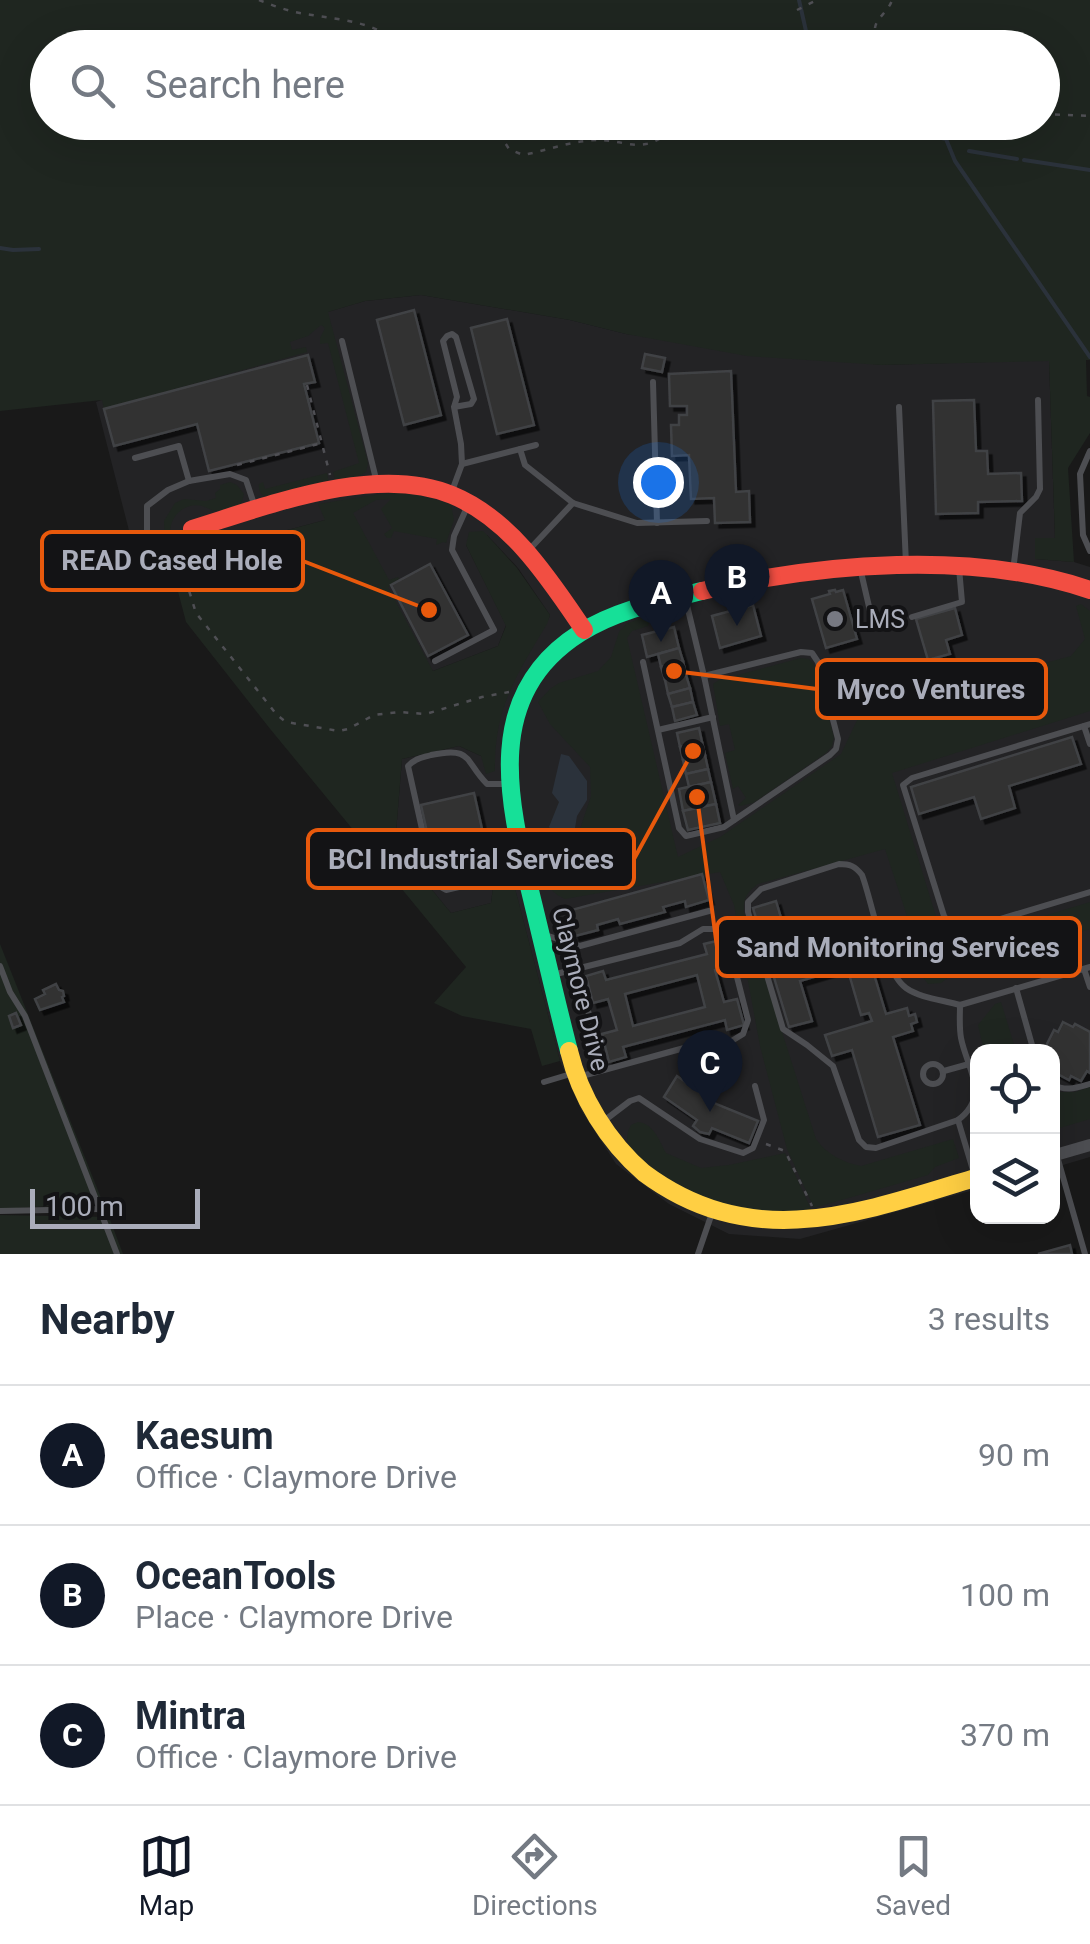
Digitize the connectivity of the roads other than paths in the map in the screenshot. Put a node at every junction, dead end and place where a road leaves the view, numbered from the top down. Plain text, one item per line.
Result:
1 (342, 342) dead end
2 (653, 382) dead end
3 (1038, 400) dead end
4 (899, 406) dead end
5 (454, 407) junction
6 (536, 444) dead end
7 (520, 448) junction
8 (1090, 450) edge
9 (135, 458) dead end
10 (462, 464) junction
11 (188, 481) junction
12 (378, 484) junction
13 (451, 494) junction
14 (573, 503) junction
15 (468, 504) junction
16 (256, 510) junction
17 (707, 521) dead end
18 (658, 523) junction
19 (192, 529) road end
20 (147, 532) dead end
21 (1090, 551) edge
22 (526, 552) junction
23 (860, 566) junction
24 (906, 566) junction
25 (959, 567) junction
26 (1012, 572) junction
27 (1089, 588) edge
28 (684, 595) junction
29 (912, 617) dead end
30 (872, 624) dead end
31 (584, 630) junction
32 (435, 661) dead end
33 (643, 662) dead end
34 (704, 676) junction
35 (713, 717) junction
36 (1087, 725) edge
37 (658, 730) junction
38 (1090, 744) edge
39 (510, 784) junction
40 (734, 820) junction
41 (521, 849) junction
42 (1090, 892) edge
43 (709, 911) dead end
44 (541, 933) junction
45 (0, 966) edge
46 (1087, 968) edge
47 (577, 970) junction
48 (550, 975) junction
49 (1090, 987) edge
50 (1016, 988) junction
51 (960, 1004) junction
52 (1032, 1044) edge
53 (969, 1064) junction
54 (604, 1070) junction
55 (944, 1071) dead end
56 (576, 1075) junction
57 (544, 1082) dead end
58 (1090, 1084) edge
59 (755, 1086) dead end
60 (1060, 1088) edge
61 (958, 1120) junction
62 (600, 1124) junction
63 (1090, 1145) edge
64 (1060, 1153) edge
65 (970, 1159) edge
66 (1060, 1174) edge
67 (970, 1180) edge
68 (100, 1210) junction
69 (0, 1211) edge
70 (712, 1213) junction
71 (117, 1254) edge
72 (698, 1254) edge
73 (1085, 1254) edge

1 - 12 lane
2 - 18 lane
3 - 26 lane
4 - 24 lane
5 - 5 lane
5 - 10 lane
6 - 7 lane
7 - 10 lane
7 - 14 lane
8 - 21 lane
9 - 11 lane
10 - 13 lane
11 - 16 lane
11 - 20 lane
12 - 13 street
12 - 16 street
13 - 15 street
14 - 18 lane
14 - 22 lane
15 - 22 street
15 - 32 lane
16 - 19 street
17 - 18 lane
22 - 31 street
23 - 24 street, Claymore Drive
23 - 28 street, Claymore Drive
23 - 30 lane
24 - 25 street, Claymore Drive
25 - 26 street, Claymore Drive
25 - 29 lane
26 - 27 street, Claymore Drive
28 - 31 street, Claymore Drive
28 - 34 lane
31 - 39 street, Claymore Drive
33 - 37 lane
34 - 35 lane
34 - 40 lane
35 - 37 lane
35 - 40 lane
36 - 38 lane
36 - 42 lane
37 - 40 lane
39 - 41 street, Claymore Drive
39 - 41 lane
41 - 44 street, Claymore Drive
43 - 44 lane
44 - 48 street, Claymore Drive
45 - 68 lane
46 - 49 lane
46 - 50 lane
47 - 48 lane
47 - 54 lane
47 - 54 lane
48 - 56 street, Claymore Drive
50 - 51 lane
50 - 52 lane
51 - 53 lane
51 - 61 lane
53 - 55 lane
53 - 61 lane
54 - 56 lane
56 - 57 lane
56 - 62 street, Claymore Drive
58 - 60 lane
59 - 62 lane
61 - 65 lane
62 - 70 street, Claymore Drive
63 - 64 street
66 - 73 lane
67 - 70 street, Claymore Drive
68 - 69 lane
68 - 71 lane
70 - 72 lane

